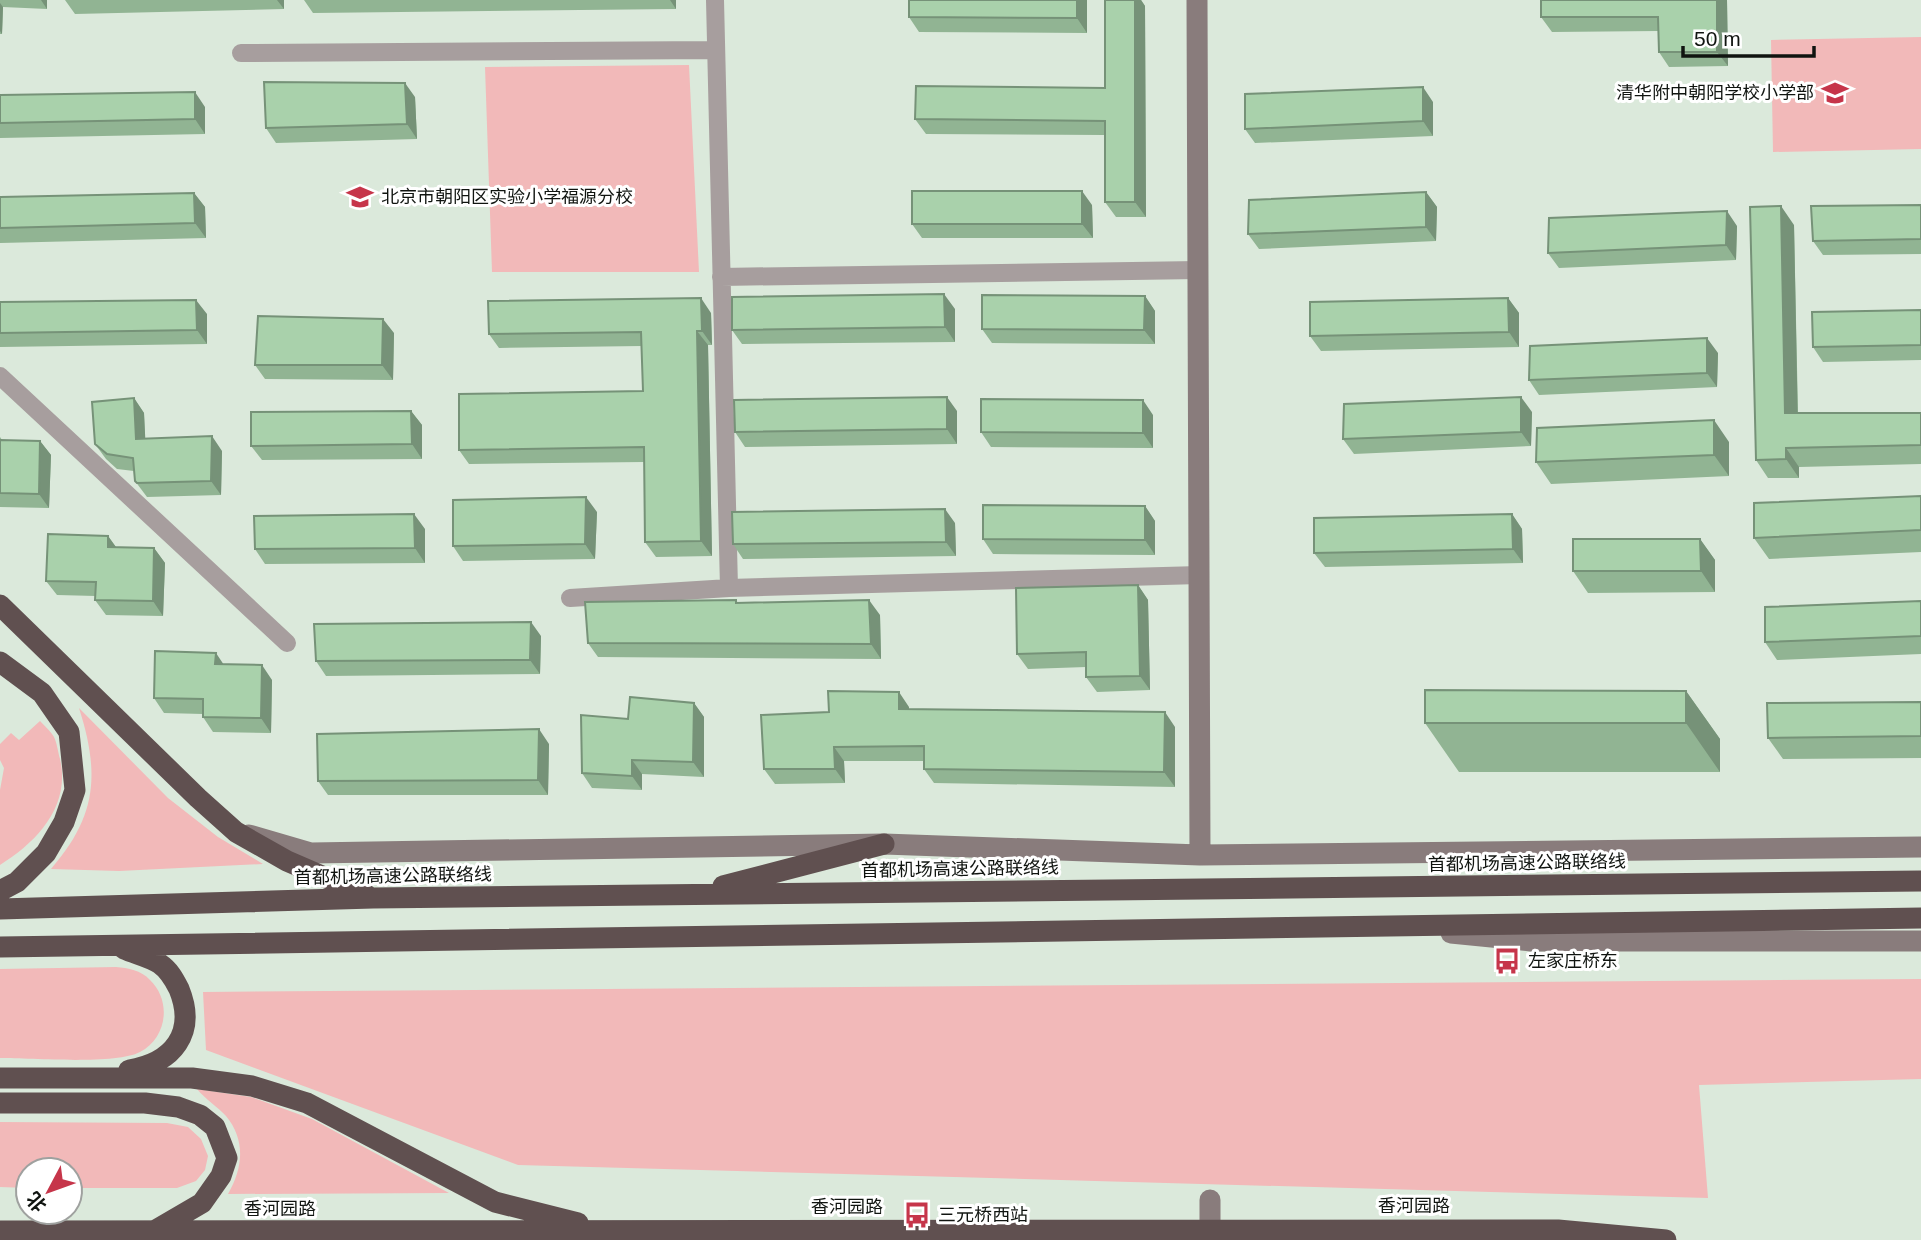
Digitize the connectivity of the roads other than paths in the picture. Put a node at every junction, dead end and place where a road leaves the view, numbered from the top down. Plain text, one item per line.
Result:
1 (715, 0) edge
2 (1197, 0) edge
3 (716, 50) junction
4 (241, 53) dead end
5 (1199, 270) junction
6 (722, 277) junction
7 (0, 376) edge
8 (1200, 575) junction
9 (729, 588) junction
10 (570, 598) dead end
11 (0, 606) edge
12 (286, 643) dead end
13 (1, 663) edge
14 (236, 832) junction
15 (884, 845) junction
16 (1921, 847) edge
17 (1200, 855) junction
18 (1921, 881) edge
19 (0, 891) edge
20 (688, 894) junction
21 (373, 898) junction
22 (0, 909) edge
23 (1921, 918) edge
24 (1369, 925) junction
25 (1921, 941) edge
26 (116, 946) junction
27 (0, 947) edge
28 (168, 1054) junction
29 (79, 1077) junction
30 (165, 1077) junction
31 (0, 1078) edge
32 (0, 1103) edge
33 (162, 1105) junction
34 (1210, 1200) dead end
35 (611, 1230) junction
36 (0, 1231) edge
37 (153, 1232) junction
38 (1210, 1234) edge
39 (1667, 1240) edge

1 - 3 street
2 - 5 main road
3 - 4 street
3 - 6 street
5 - 6 street
5 - 8 main road
6 - 9 street
7 - 12 street
8 - 9 street
8 - 17 main road
9 - 10 street
11 - 14 highway
13 - 19 highway
14 - 15 main road
14 - 21 highway
15 - 17 main road
15 - 20 highway
16 - 17 main road
18 - 20 highway, 首都机场高速公路联络线
20 - 21 highway, 首都机场高速公路联络线
21 - 22 highway, 首都机场高速公路联络线
23 - 24 highway
24 - 25 main road
24 - 26 highway
26 - 27 highway
26 - 28 highway
28 - 29 highway
28 - 30 highway
29 - 30 highway
29 - 31 highway
30 - 33 highway
30 - 35 highway
32 - 33 highway
33 - 37 highway
34 - 38 main road
35 - 37 highway, 香河园路
35 - 38 highway, 香河园路
36 - 37 highway, 香河园路
38 - 39 highway, 香河园路

